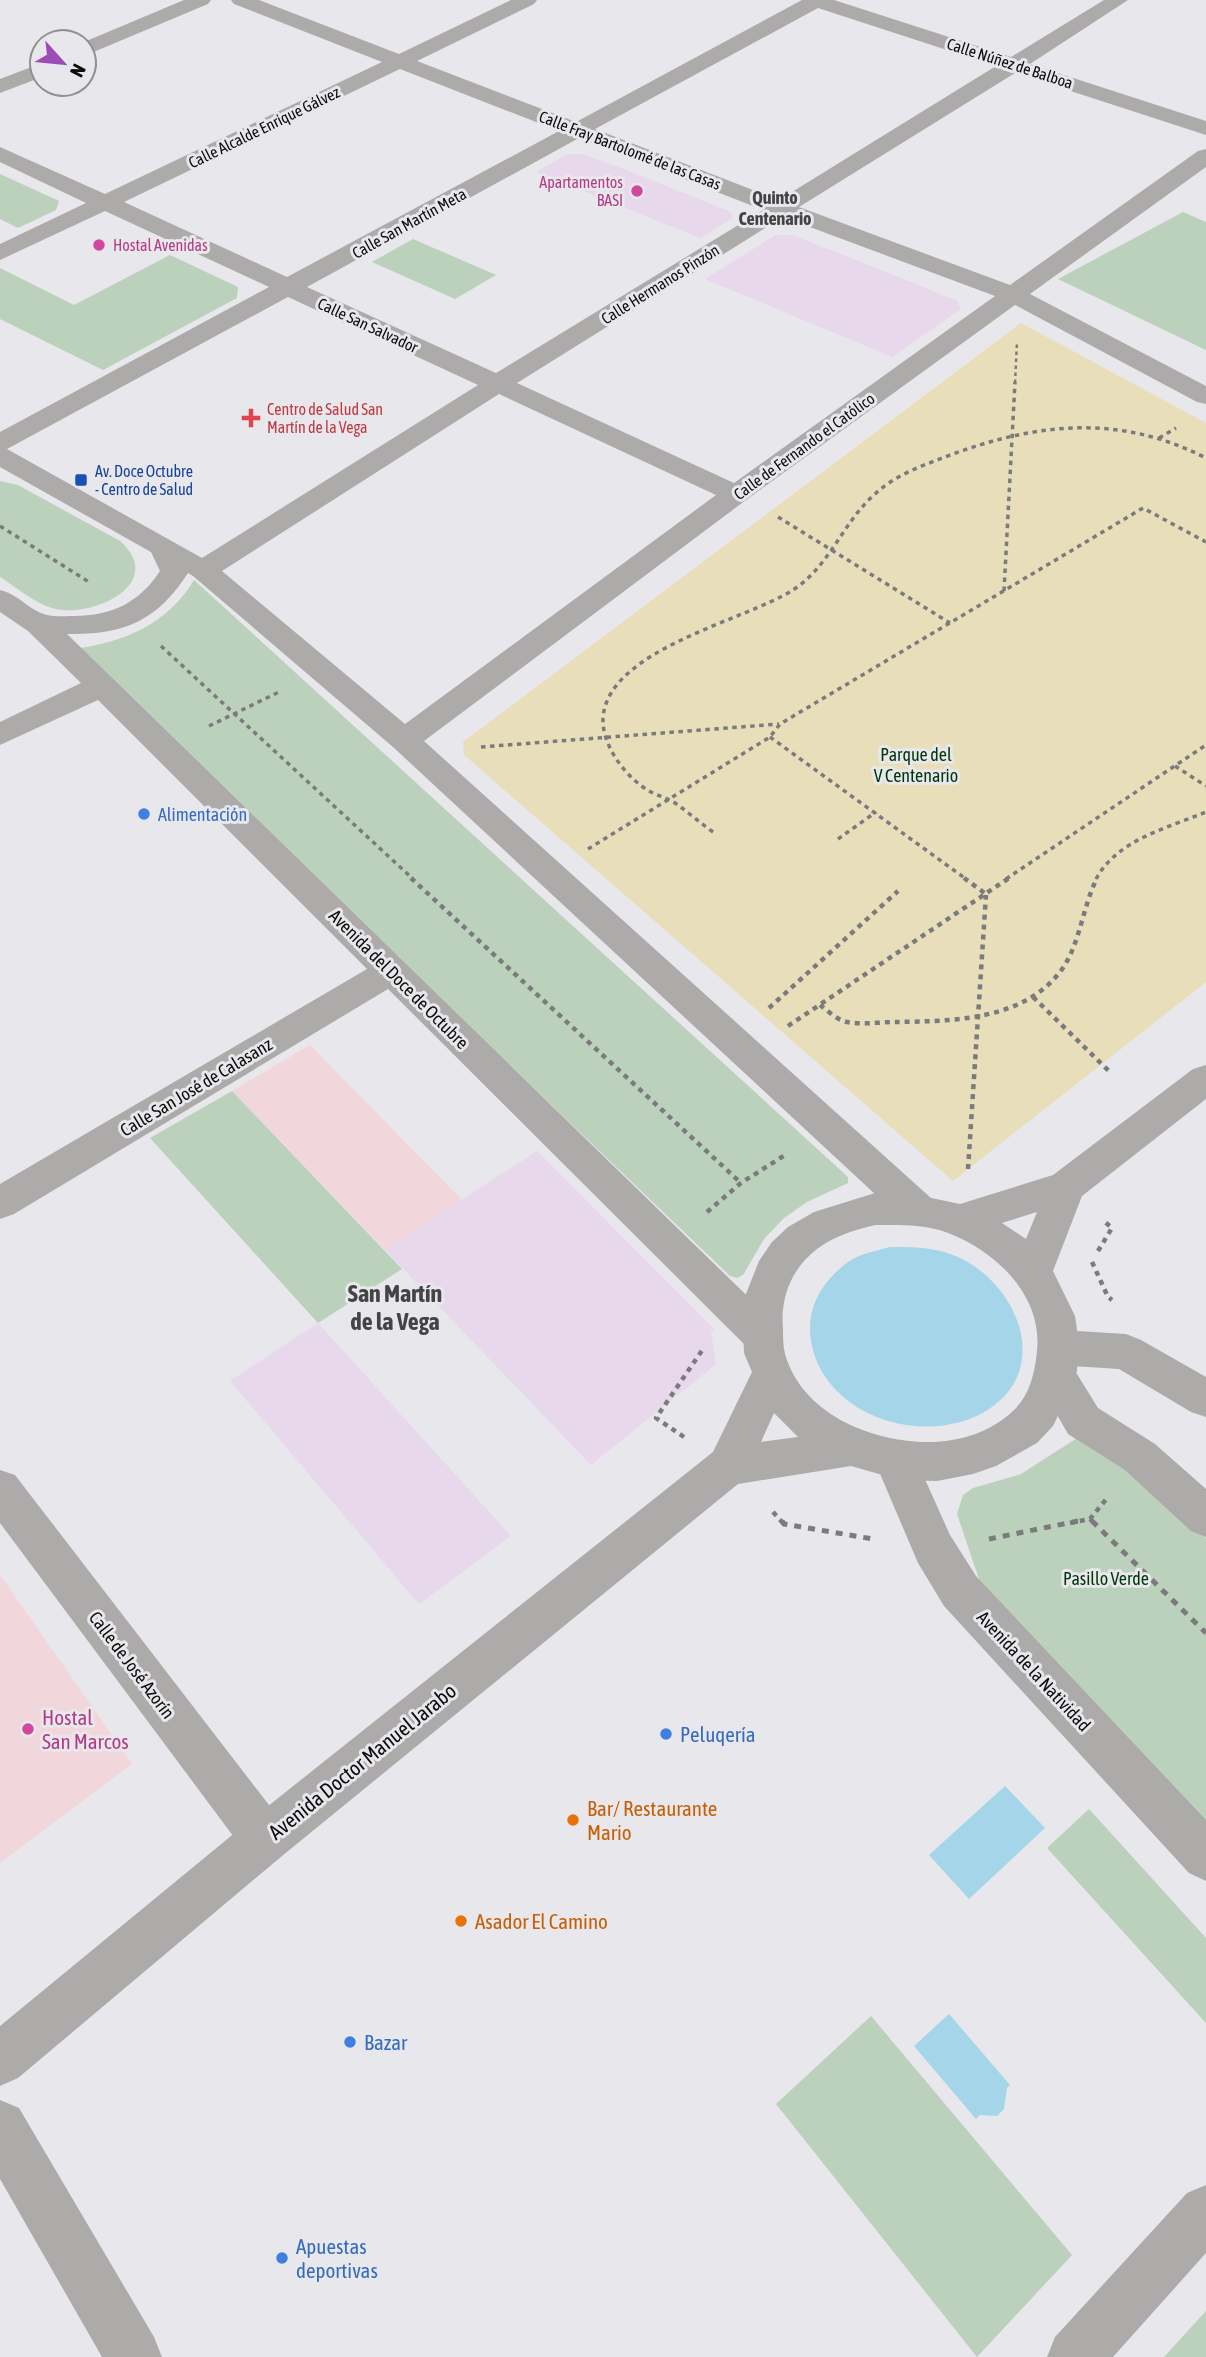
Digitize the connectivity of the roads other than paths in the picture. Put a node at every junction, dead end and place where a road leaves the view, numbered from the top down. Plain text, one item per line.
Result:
1 (155, 0) edge
2 (201, 0) edge
3 (241, 0) edge
4 (527, 0) edge
5 (815, 0) edge
6 (1118, 0) edge
7 (98, 32) edge
8 (98, 36) edge
9 (28, 54) edge
10 (402, 61) junction
11 (1014, 64) junction
12 (0, 66) edge
13 (28, 75) edge
14 (0, 87) edge
15 (1206, 128) edge
16 (580, 129) junction
17 (0, 154) edge
18 (1206, 156) edge
19 (106, 202) junction
20 (782, 209) junction
21 (0, 253) edge
22 (289, 288) junction
23 (1014, 295) junction
24 (497, 384) junction
25 (1206, 396) edge
26 (0, 443) edge
27 (8, 465) edge
28 (736, 494) junction
29 (162, 547) junction
30 (204, 570) junction
31 (0, 599) edge
32 (39, 624) junction
33 (102, 685) junction
34 (0, 735) edge
35 (404, 740) junction
36 (391, 971) junction
37 (1206, 1079) edge
38 (1066, 1187) junction
39 (0, 1203) edge
40 (917, 1209) junction
41 (960, 1220) junction
42 (1032, 1271) junction
43 (760, 1334) junction
44 (1059, 1363) junction
45 (771, 1375) junction
46 (1206, 1399) edge
47 (850, 1448) junction
48 (896, 1462) junction
49 (728, 1466) junction
50 (0, 1489) edge
51 (1206, 1517) edge
52 (265, 1839) junction
53 (1206, 1856) edge
54 (0, 2060) edge
55 (0, 2127) edge
56 (1206, 2212) edge
57 (134, 2357) edge
58 (1075, 2357) edge

1 - 7 street
2 - 8 street
3 - 10 street, Calle Fray Bartolomé de las Casas
4 - 10 street, Calle Alcalde Enrique Gálvez
5 - 11 street, Calle Núñez de Balboa
5 - 16 street, Calle San Martín Meta
6 - 11 street, Calle Hermanos Pinzón
9 - 12 street
10 - 16 street, Calle Fray Bartolomé de las Casas
10 - 19 street, Calle Alcalde Enrique Gálvez
11 - 15 street, Calle Núñez de Balboa
11 - 20 street, Calle Hermanos Pinzón
13 - 14 street
16 - 20 street, Calle Fray Bartolomé de las Casas
16 - 22 street, Calle San Martín Meta
17 - 19 street, Calle San Salvador
18 - 23 street, Calle de Fernando el Católico
19 - 21 street, Calle Alcalde Enrique Gálvez
19 - 22 street, Calle San Salvador
20 - 23 street, Calle Fray Bartolomé de las Casas
20 - 24 street, Calle Hermanos Pinzón
22 - 24 street, Calle San Salvador
22 - 26 street, Calle San Martín Meta
23 - 25 street, Calle Fray Bartolomé de las Casas
23 - 28 street, Calle de Fernando el Católico
24 - 28 street, Calle San Salvador
24 - 30 street, Calle Hermanos Pinzón
27 - 29 street
28 - 35 street, Calle de Fernando el Católico
29 - 30 street
29 - 32 street, Avenida del Doce de Octubre
30 - 35 street
31 - 32 street, Avenida del Doce de Octubre
32 - 33 street, Avenida del Doce de Octubre
33 - 34 street
33 - 36 street, Avenida del Doce de Octubre
35 - 40 street
36 - 39 street, Calle San José de Calasanz
36 - 43 street, Avenida del Doce de Octubre
37 - 38 street
38 - 41 street
38 - 42 street
40 - 41 street
40 - 43 street
41 - 42 street
42 - 44 street
43 - 45 street
44 - 46 street
44 - 48 street
44 - 51 street
45 - 47 street
45 - 49 street, Avenida Doctor Manuel Jarabo
47 - 48 street
47 - 49 street
48 - 53 street, Avenida de la Natividad
49 - 52 street, Avenida Doctor Manuel Jarabo
50 - 52 street, Calle de José Azorín
52 - 54 street, Avenida Doctor Manuel Jarabo
55 - 57 street
56 - 58 street

